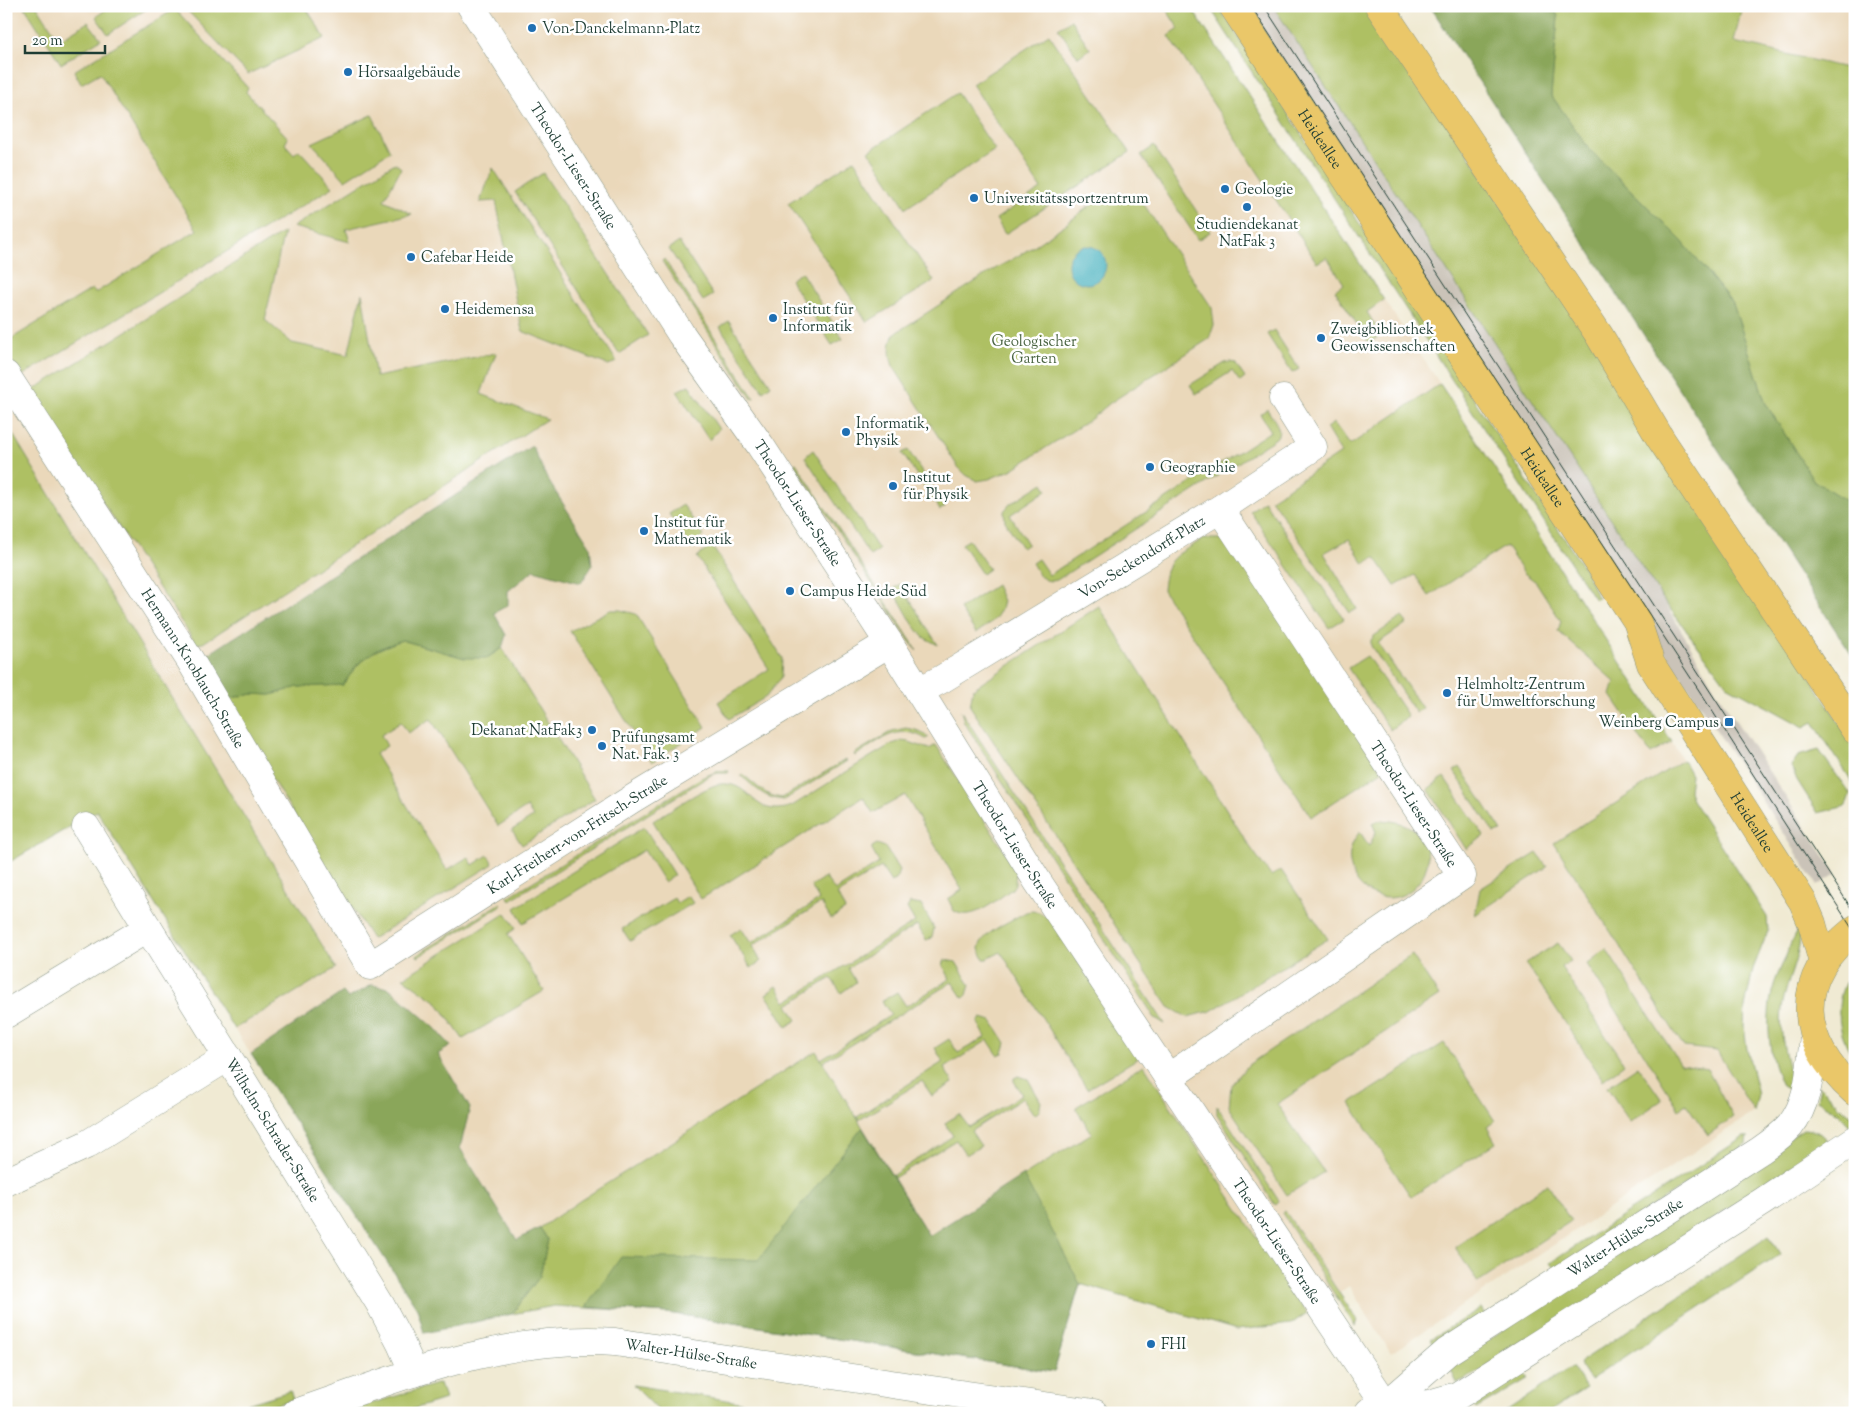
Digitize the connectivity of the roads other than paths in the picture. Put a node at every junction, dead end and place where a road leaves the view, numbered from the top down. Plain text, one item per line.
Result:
1 (471, 6) edge
2 (1233, 6) edge
3 (1379, 6) edge
4 (6, 375) edge
5 (1283, 399) dead end
6 (1220, 509) junction
7 (889, 643) junction
8 (919, 691) junction
9 (1855, 730) edge
10 (86, 827) dead end
11 (148, 928) junction
12 (1855, 929) edge
13 (1823, 963) junction
14 (370, 966) joint
15 (6, 1014) edge
16 (1814, 1037) junction
17 (228, 1057) junction
18 (1168, 1078) junction
19 (1855, 1092) edge
20 (1855, 1140) edge
21 (6, 1182) edge
22 (414, 1373) junction
23 (1381, 1410) edge
24 (296, 1413) edge
25 (1094, 1413) edge

1 - 7 street, Theodor-Lieser-Straße
2 - 13 main road, Heideallee
3 - 9 main road
4 - 14 street, Hermann-Knoblauch-Straße
5 - 6 street, Von-Seckendorff-Platz
6 - 8 street, Von-Seckendorff-Platz
6 - 18 street, Theodor-Lieser-Straße
7 - 8 street, Theodor-Lieser-Straße
7 - 14 street, Karl-Freiherr-von-Fritsch-Straße
8 - 18 street, Theodor-Lieser-Straße
10 - 11 street
11 - 15 street
11 - 17 street
12 - 13 main road
13 - 16 main road
16 - 19 main road
16 - 23 street, Walter-Hülse-Straße
17 - 21 street, Wilhelm-Schrader-Straße
17 - 22 street, Wilhelm-Schrader-Straße
18 - 23 street, Theodor-Lieser-Straße
20 - 23 street
22 - 24 street, Walter-Hülse-Straße
22 - 25 street, Walter-Hülse-Straße

